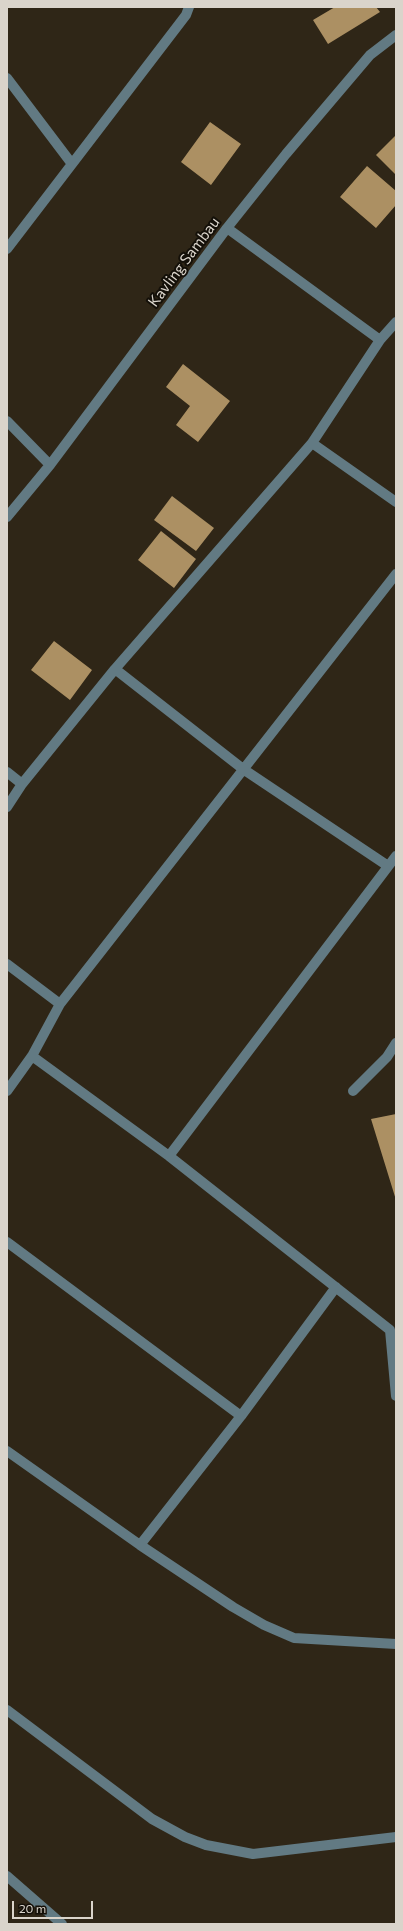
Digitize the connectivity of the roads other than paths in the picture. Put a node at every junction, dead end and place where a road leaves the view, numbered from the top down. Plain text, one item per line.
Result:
1 (189, 7) edge
2 (396, 35) edge
3 (7, 78) edge
4 (72, 164) junction
5 (228, 228) junction
6 (7, 248) edge
7 (396, 322) edge
8 (380, 340) junction
9 (7, 421) edge
10 (312, 443) junction
11 (50, 465) junction
12 (396, 502) edge
13 (7, 517) edge
14 (396, 574) edge
15 (115, 669) junction
16 (243, 769) junction
17 (7, 772) edge
18 (22, 784) junction
19 (7, 807) edge
20 (396, 856) edge
21 (388, 866) junction
22 (7, 964) edge
23 (60, 1004) junction
24 (396, 1043) edge
25 (32, 1056) junction
26 (7, 1091) edge
27 (353, 1091) dead end
28 (168, 1156) junction
29 (7, 1242) edge
30 (336, 1288) junction
31 (393, 1330) edge
32 (396, 1396) edge
33 (241, 1416) junction
34 (7, 1451) edge
35 (140, 1545) junction
36 (396, 1644) edge
37 (7, 1710) edge
38 (396, 1837) edge
39 (7, 1876) edge
40 (62, 1924) edge

1 - 4 street
2 - 5 street, Kavling Sambau
3 - 4 street
4 - 6 street
5 - 8 street
5 - 11 street, Kavling Sambau
7 - 8 street
8 - 10 street
9 - 11 street
10 - 12 street
10 - 15 street
11 - 13 street, Kavling Sambau
14 - 16 street
15 - 16 street
15 - 18 street
16 - 21 street
16 - 23 street
17 - 18 street
18 - 19 street
20 - 21 street
21 - 28 street
22 - 23 street
23 - 25 street
24 - 27 street
25 - 26 street
25 - 28 street
28 - 30 street
29 - 33 street
30 - 31 street
30 - 33 street
31 - 32 street
33 - 35 street
34 - 35 street
35 - 36 street
37 - 38 street
39 - 40 street

